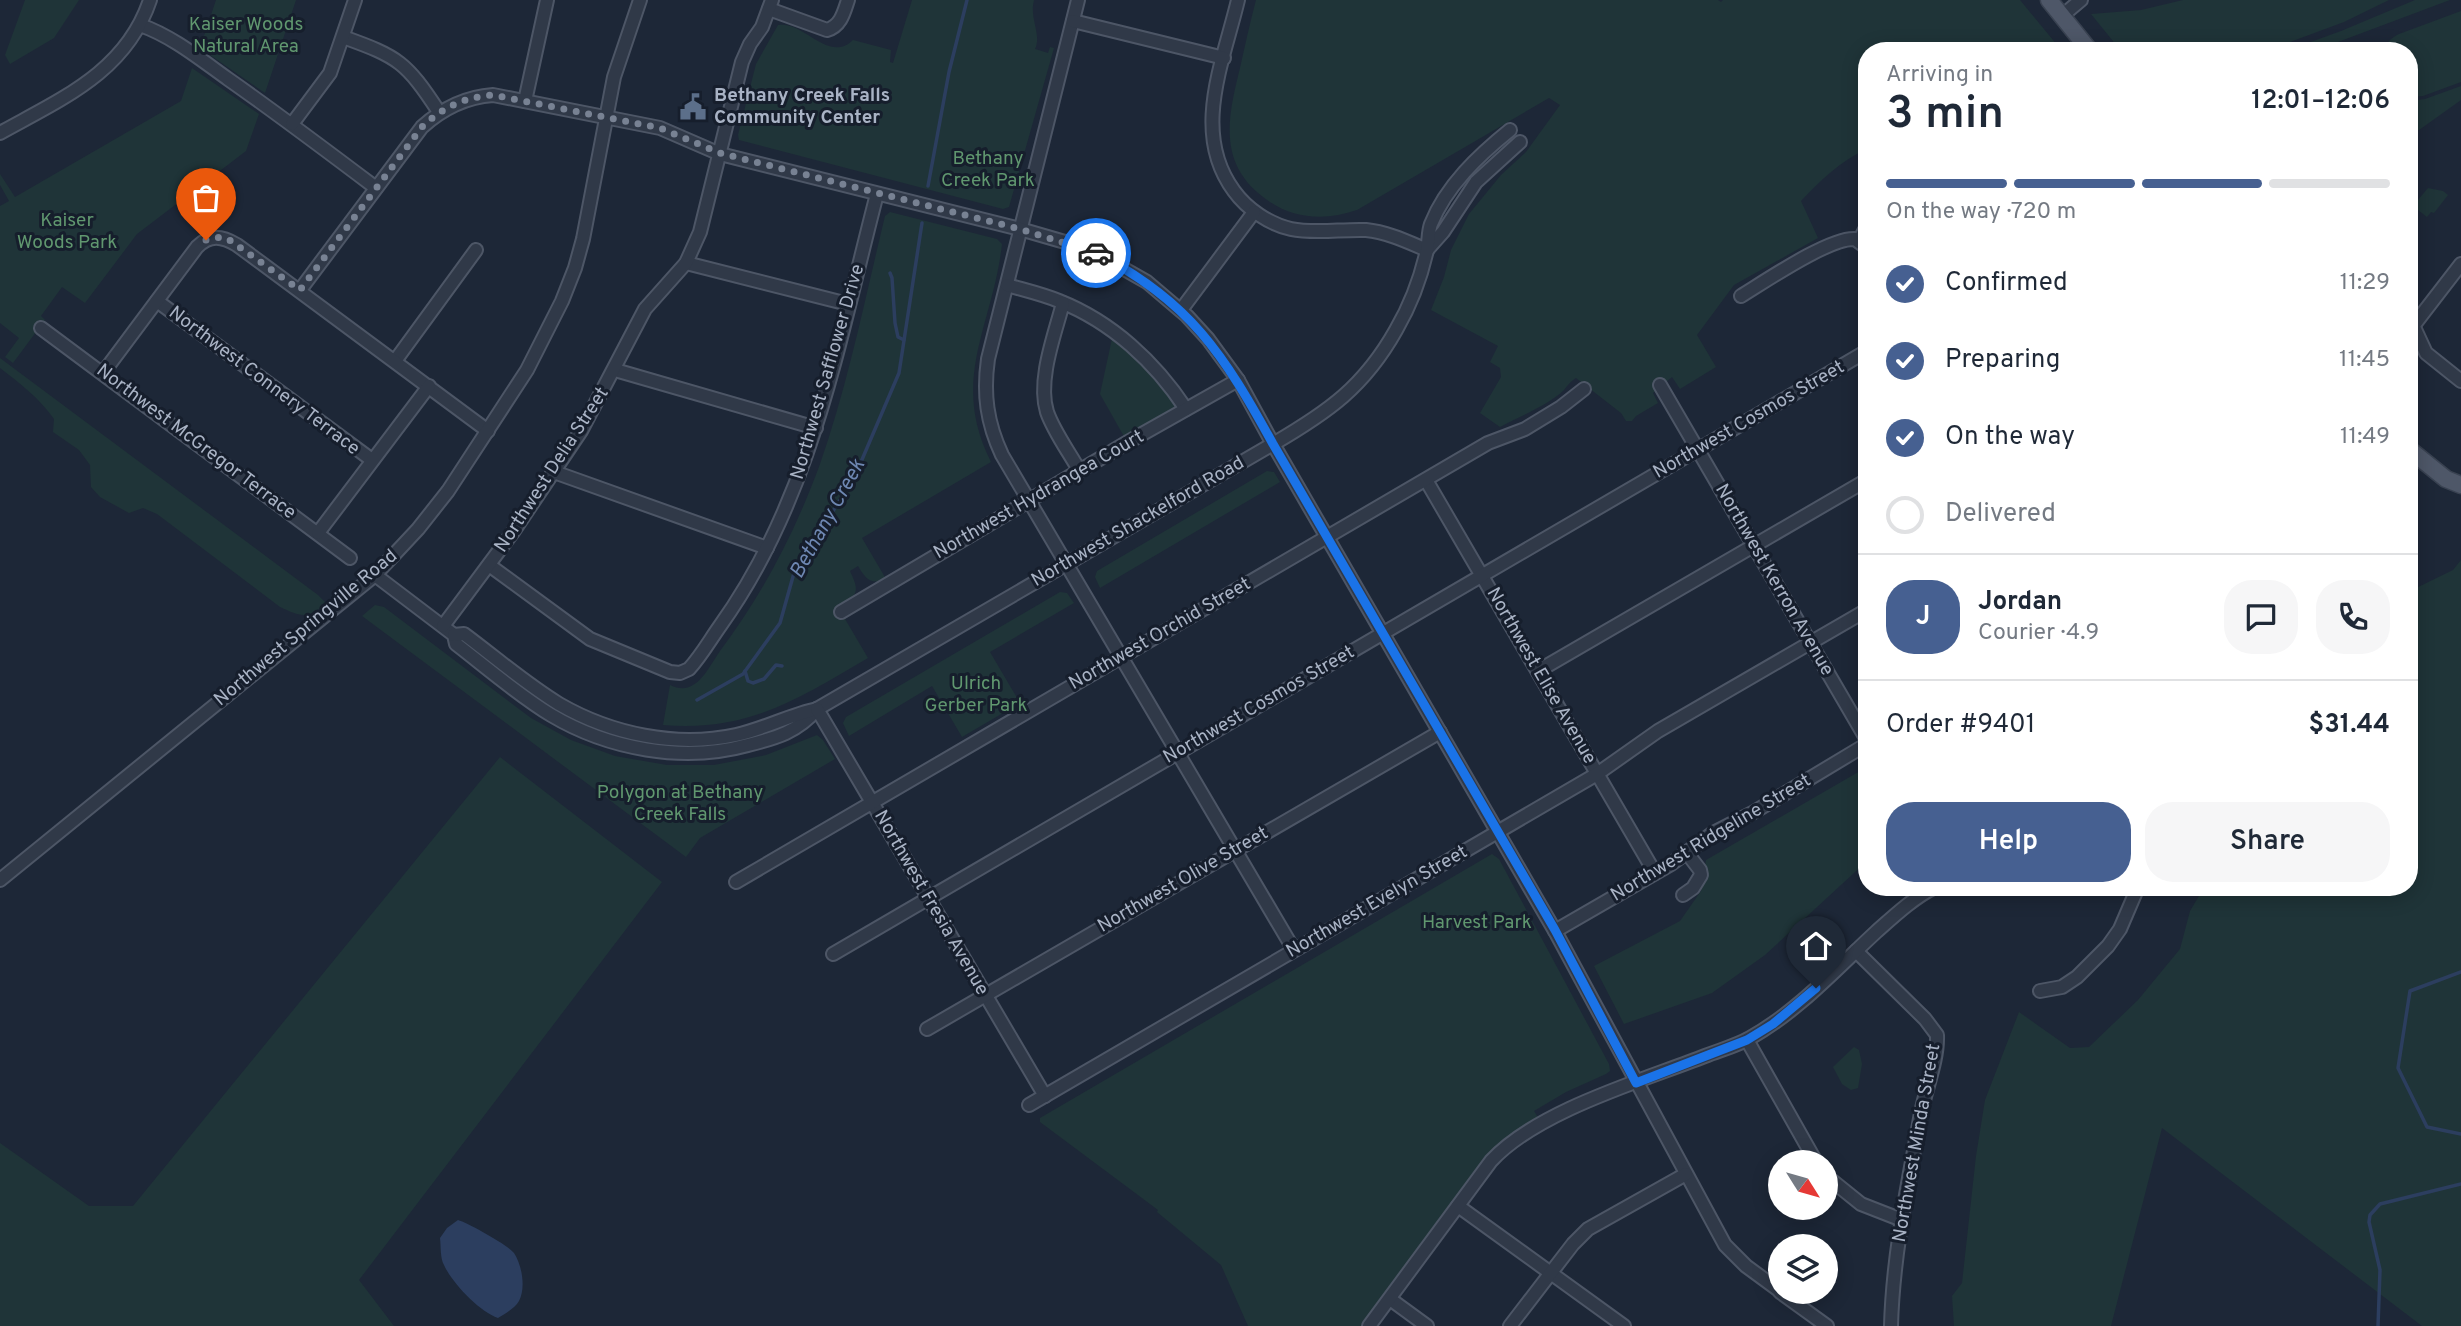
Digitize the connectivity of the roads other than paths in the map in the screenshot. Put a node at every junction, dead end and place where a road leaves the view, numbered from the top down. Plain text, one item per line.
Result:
1 (150, 0) edge
2 (355, 0) edge
3 (547, 0) edge
4 (640, 0) edge
5 (848, 0) edge
6 (1078, 0) edge
7 (1238, 0) edge
8 (2049, 0) edge
9 (2081, 0) edge
10 (771, 4) edge
11 (2062, 16) junction
12 (1073, 21) junction
13 (140, 25) junction
14 (343, 37) junction
15 (2083, 42) edge
16 (1224, 58) junction
17 (525, 101) junction
18 (439, 112) junction
19 (606, 118) junction
20 (292, 124) junction
21 (1510, 130) dead end
22 (0, 133) edge
23 (1520, 142) dead end
24 (720, 153) junction
25 (376, 188) junction
26 (877, 194) junction
27 (1254, 212) junction
28 (1020, 229) junction
29 (1858, 242) edge
30 (475, 250) dead end
31 (1427, 250) junction
32 (686, 263) junction
33 (2461, 264) edge
34 (1007, 285) junction
35 (300, 290) junction
36 (1741, 296) dead end
37 (157, 301) junction
38 (1063, 303) junction
39 (848, 304) junction
40 (1181, 310) junction
41 (2418, 319) edge
42 (41, 328) dead end
43 (2418, 339) edge
44 (2418, 352) edge
45 (2426, 354) junction
46 (1858, 356) edge
47 (395, 361) junction
48 (614, 370) junction
49 (103, 373) junction
50 (1238, 380) junction
51 (2461, 381) edge
52 (1660, 385) dead end
53 (429, 386) junction
54 (1584, 388) dead end
55 (1186, 409) junction
56 (817, 428) junction
57 (488, 431) junction
58 (1273, 444) junction
59 (1698, 450) junction
60 (2418, 456) edge
61 (372, 460) junction
62 (1079, 470) junction
63 (554, 472) junction
64 (1426, 480) junction
65 (1858, 485) edge
66 (2461, 485) edge
67 (1029, 500) junction
68 (318, 533) junction
69 (1327, 537) junction
70 (1754, 546) junction
71 (768, 548) junction
72 (350, 558) dead end
73 (1066, 563) junction
74 (489, 565) junction
75 (1482, 574) junction
76 (375, 575) junction
77 (841, 611) dead end
78 (1858, 615) edge
79 (443, 626) junction
80 (1382, 633) junction
81 (1811, 643) junction
82 (1121, 658) junction
83 (1538, 671) junction
84 (817, 709) junction
85 (1858, 726) edge
86 (1440, 732) junction
87 (1858, 748) edge
88 (1177, 754) junction
89 (1597, 774) junction
90 (872, 802) junction
91 (1498, 831) junction
92 (1235, 850) junction
93 (1686, 853) junction
94 (1655, 873) junction
95 (0, 880) edge
96 (736, 881) dead end
97 (1683, 895) dead end
98 (1922, 896) edge
99 (2134, 896) edge
100 (928, 899) junction
101 (1555, 930) junction
102 (1294, 950) junction
103 (1856, 951) junction
104 (834, 954) dead end
105 (2040, 991) dead end
106 (985, 996) junction
107 (927, 1029) dead end
108 (1747, 1040) junction
109 (1636, 1083) junction
110 (1045, 1096) junction
111 (1029, 1105) dead end
112 (1809, 1150) edge
113 (1686, 1174) junction
114 (1838, 1185) edge
115 (1458, 1206) junction
116 (1902, 1220) junction
117 (1550, 1273) junction
118 (1768, 1282) edge
119 (1390, 1299) junction
120 (1797, 1304) edge
121 (1369, 1326) edge
122 (1427, 1326) edge
123 (1510, 1326) edge
124 (1624, 1326) edge
125 (1827, 1326) edge
126 (1891, 1326) edge

1 - 13 street
2 - 14 street
3 - 17 street
4 - 19 street, Northwest Springville Road
5 - 10 street
6 - 12 street
7 - 16 street
8 - 11 main road
9 - 11 street
10 - 24 street, Northwest Delia Street
11 - 15 main road
12 - 16 street
12 - 28 street
13 - 20 street
13 - 22 street
14 - 18 street
14 - 20 street
16 - 27 street
17 - 18 street
17 - 19 street
18 - 25 street
19 - 24 street
19 - 57 street, Northwest Springville Road
20 - 25 street
21 - 31 street, Northwest Shackelford Road
23 - 31 street, Northwest Shackelford Road
24 - 26 street
24 - 32 street, Northwest Delia Street
25 - 35 street
26 - 28 street
26 - 39 street, Northwest Safflower Drive
27 - 31 street
27 - 40 street
28 - 34 street
28 - 40 street
29 - 36 street
30 - 47 street
31 - 58 street, Northwest Shackelford Road
32 - 39 street
32 - 48 street, Northwest Delia Street
33 - 41 street
34 - 38 street
34 - 67 street
35 - 37 street
35 - 47 street
37 - 49 street
37 - 61 street, Northwest Connery Terrace
38 - 55 street
38 - 62 street
39 - 56 street, Northwest Safflower Drive
40 - 50 street
42 - 49 street, Northwest McGregor Terrace
43 - 45 street
44 - 45 street
45 - 51 street
46 - 59 street, Northwest Cosmos Street
47 - 53 street
48 - 56 street
48 - 63 street, Northwest Delia Street
49 - 68 street, Northwest McGregor Terrace
50 - 55 street, Northwest Hydrangea Court
50 - 58 street
52 - 59 street, Northwest Kerron Avenue
53 - 57 street
53 - 61 street
54 - 64 street, Northwest Orchid Street
55 - 62 street, Northwest Hydrangea Court
56 - 71 street, Northwest Safflower Drive
57 - 76 street, Northwest Springville Road
58 - 69 street
58 - 73 street, Northwest Shackelford Road
59 - 70 street, Northwest Kerron Avenue
59 - 75 street, Northwest Cosmos Street
60 - 66 main road
61 - 68 street
62 - 67 street, Northwest Hydrangea Court
63 - 71 street
63 - 74 street, Northwest Delia Street
64 - 69 street, Northwest Orchid Street
64 - 75 street, Northwest Elise Avenue
65 - 70 street
67 - 73 street
67 - 77 street, Northwest Hydrangea Court
68 - 72 street, Northwest McGregor Terrace
69 - 80 street
69 - 82 street, Northwest Orchid Street
70 - 81 street, Northwest Kerron Avenue
70 - 83 street
71 - 74 street, Northwest Safflower Drive
73 - 82 street
73 - 84 street, Northwest Shackelford Road
74 - 79 street, Northwest Delia Street
75 - 80 street, Northwest Cosmos Street
75 - 83 street, Northwest Elise Avenue
76 - 79 street, Northwest Shackelford Road
76 - 95 street, Northwest Springville Road
78 - 81 street, Northwest Evelyn Street
79 - 84 street, Northwest Shackelford Road
80 - 86 street
80 - 88 street, Northwest Cosmos Street
81 - 85 street, Northwest Kerron Avenue
81 - 89 street, Northwest Evelyn Street
82 - 88 street
82 - 90 street, Northwest Orchid Street
83 - 89 street, Northwest Elise Avenue
84 - 90 street, Northwest Fresia Avenue
86 - 91 street
86 - 92 street, Northwest Olive Street
87 - 93 street, Northwest Ridgeline Street
88 - 92 street
88 - 100 street, Northwest Cosmos Street
89 - 91 street, Northwest Evelyn Street
89 - 94 street, Northwest Elise Avenue
90 - 96 street, Northwest Orchid Street
90 - 100 street, Northwest Fresia Avenue
91 - 101 street
91 - 102 street, Northwest Evelyn Street
92 - 102 street
92 - 106 street, Northwest Olive Street
93 - 94 street, Northwest Ridgeline Street
93 - 97 street
94 - 101 street, Northwest Ridgeline Street
98 - 103 street
99 - 105 street
100 - 104 street, Northwest Cosmos Street
100 - 106 street, Northwest Fresia Avenue
101 - 109 street
102 - 110 street, Northwest Evelyn Street
103 - 108 street
103 - 116 street, Northwest Minda Street
106 - 107 street, Northwest Olive Street
106 - 110 street, Northwest Fresia Avenue
108 - 109 street
108 - 112 street
109 - 113 street
109 - 115 street
110 - 111 street, Northwest Evelyn Street
113 - 117 street
113 - 118 street
114 - 116 street
115 - 117 street
115 - 119 street
116 - 126 street, Northwest Minda Street
117 - 123 street
117 - 124 street
119 - 121 street
119 - 122 street
120 - 125 street

